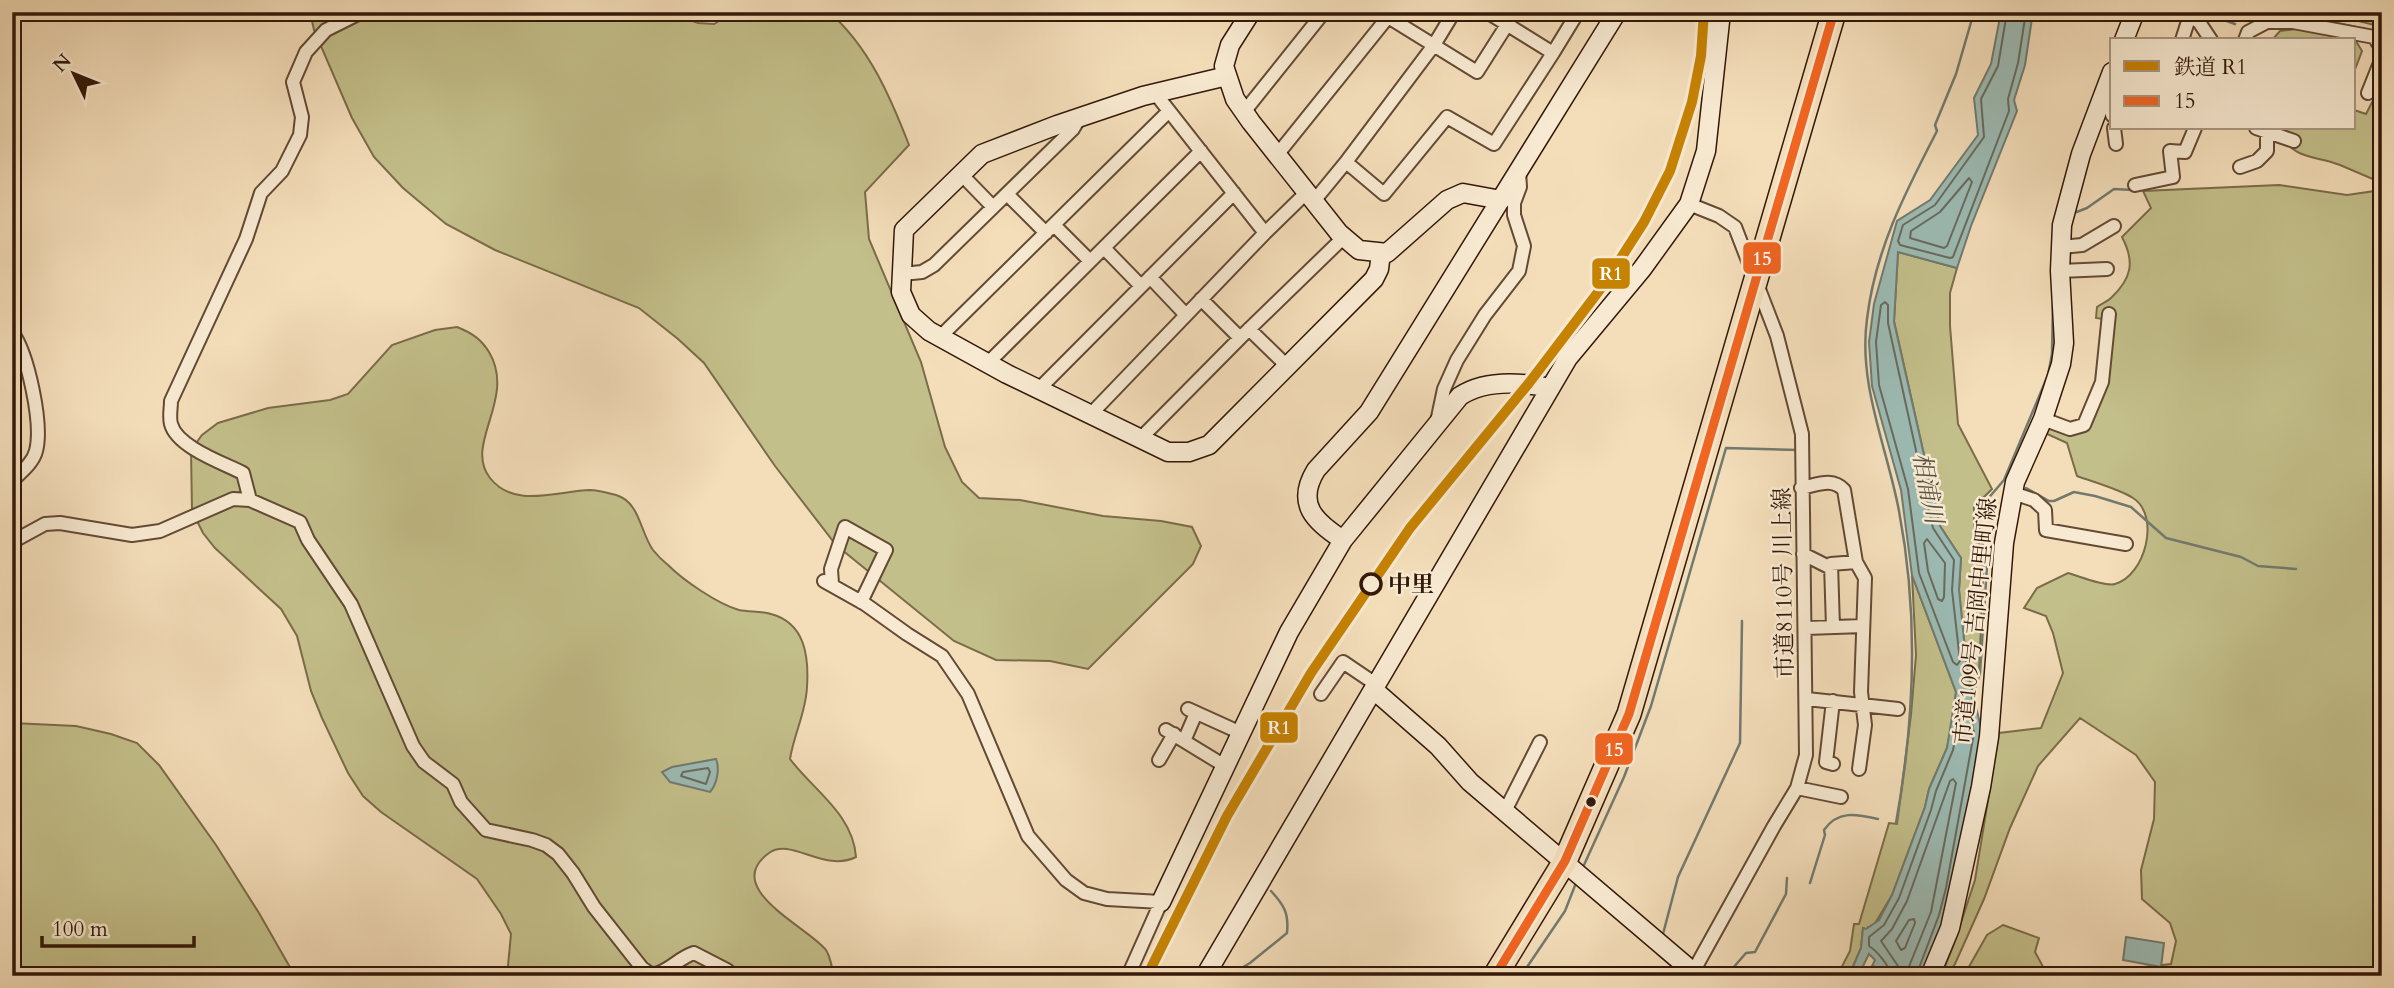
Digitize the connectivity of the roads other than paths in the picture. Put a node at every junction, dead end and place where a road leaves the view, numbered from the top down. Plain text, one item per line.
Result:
1 (362, 12) edge
2 (1251, 12) edge
3 (1324, 12) edge
4 (1454, 12) edge
5 (1487, 12) edge
6 (1515, 12) edge
7 (1578, 12) edge
8 (1617, 12) edge
9 (1721, 12) edge
10 (1834, 12) edge
11 (2135, 12) edge
12 (2187, 14) edge
13 (1384, 15) edge
14 (1507, 25) junction
15 (2125, 38) edge
16 (2182, 38) edge
17 (2210, 38) edge
18 (2246, 38) edge
19 (1434, 45) junction
20 (2382, 49) edge
21 (1553, 52) junction
22 (2382, 58) edge
23 (1227, 76) junction
24 (2110, 78) edge
25 (1155, 93) junction
26 (2368, 93) dead end
27 (2103, 97) junction
28 (2110, 107) edge
29 (1169, 111) junction
30 (1244, 112) junction
31 (1080, 117) junction
32 (2114, 130) edge
33 (2194, 130) edge
34 (2261, 130) edge
35 (2294, 141) dead end
36 (2116, 144) dead end
37 (1201, 151) junction
38 (1277, 155) junction
39 (1346, 162) junction
40 (2240, 167) dead end
41 (1519, 171) junction
42 (961, 174) junction
43 (2135, 185) dead end
44 (1234, 193) junction
45 (1007, 194) junction
46 (1311, 196) junction
47 (1501, 200) junction
48 (1689, 204) junction
49 (993, 207) junction
50 (2114, 226) dead end
51 (1050, 229) junction
52 (1265, 233) junction
53 (1344, 237) junction
54 (2061, 247) junction
55 (1104, 248) junction
56 (1381, 253) junction
57 (1090, 261) junction
58 (2107, 269) dead end
59 (2060, 271) junction
60 (902, 274) junction
61 (1146, 281) junction
62 (1755, 282) junction
63 (1201, 299) junction
64 (1186, 315) junction
65 (2104, 320) dead end
66 (12, 332) edge
67 (1245, 334) junction
68 (940, 337) junction
69 (988, 363) junction
70 (1287, 366) junction
71 (1550, 388) junction
72 (1039, 389) junction
73 (1091, 414) junction
74 (2043, 419) junction
75 (1437, 422) junction
76 (1140, 439) junction
77 (12, 481) edge
78 (1801, 488) junction
79 (2013, 493) junction
80 (250, 500) junction
81 (1343, 540) junction
82 (12, 542) edge
83 (2126, 544) dead end
84 (1803, 554) junction
85 (1856, 562) junction
86 (1831, 568) junction
87 (861, 601) junction
88 (1863, 626) junction
89 (1833, 627) junction
90 (1806, 628) junction
91 (1375, 687) junction
92 (1321, 694) dead end
93 (1807, 699) junction
94 (1833, 701) junction
95 (1863, 705) junction
96 (1898, 709) dead end
97 (1241, 733) junction
98 (1175, 735) junction
99 (1540, 742) dead end
100 (1828, 749) junction
101 (1806, 755) junction
102 (1159, 760) dead end
103 (1833, 764) dead end
104 (1226, 766) junction
105 (1859, 769) dead end
106 (1797, 788) junction
107 (1841, 797) dead end
108 (1505, 811) junction
109 (1565, 861) junction
110 (1161, 902) junction
111 (1695, 974) edge
112 (733, 976) edge
113 (1128, 976) edge
114 (1205, 976) edge
115 (1495, 976) edge
116 (1930, 976) edge

1 - 80 street
2 - 23 street
3 - 30 street
4 - 19 street
5 - 14 street
6 - 14 street
7 - 21 street
8 - 41 street
9 - 48 street
10 - 62 highway
11 - 15 street
12 - 16 street
12 - 17 street
13 - 19 street
13 - 38 street
14 - 19 street
14 - 21 street
18 - 20 street
19 - 39 street
21 - 39 street
22 - 26 street
23 - 25 street
23 - 30 street
24 - 27 street, 市道109号 吉岡中里町線
25 - 29 street
25 - 31 street
27 - 28 street
27 - 54 street, 市道109号 吉岡中里町線
29 - 37 street
29 - 51 street
30 - 38 street
31 - 42 street
31 - 45 street
32 - 36 street
33 - 43 street
34 - 35 street
34 - 40 street
37 - 44 street
37 - 55 street
38 - 46 street
39 - 46 street
41 - 47 street
41 - 75 street
42 - 49 street
42 - 60 street
44 - 52 street
44 - 61 street
45 - 49 street
45 - 51 street
46 - 52 street
46 - 53 street
47 - 56 street
47 - 81 street
48 - 62 street, 市道8110号 川上線
48 - 71 street
49 - 60 street
50 - 54 street
51 - 57 street
51 - 68 street
52 - 63 street
53 - 56 street
53 - 67 street
54 - 59 street, 市道109号 吉岡中里町線
55 - 57 street
55 - 61 street
56 - 70 street
57 - 69 street
58 - 59 street
59 - 74 street, 市道109号 吉岡中里町線
60 - 68 street
61 - 64 street
61 - 72 street
62 - 78 street, 市道8110号 川上線
62 - 109 highway
63 - 64 street
63 - 67 street
64 - 73 street
65 - 74 street
66 - 77 street
67 - 70 street
67 - 76 street
68 - 69 street
69 - 72 street
70 - 76 street
71 - 75 street
71 - 91 street
72 - 73 street
73 - 76 street
74 - 79 street, 市道109号 吉岡中里町線
75 - 81 street
78 - 84 street, 市道8110号 川上線
78 - 85 street
79 - 83 street
79 - 116 street, 市道109号 吉岡中里町線
80 - 82 street
80 - 112 street
81 - 97 street
84 - 86 street
84 - 90 street, 市道8110号 川上線
85 - 86 street
85 - 88 street
86 - 89 street
87 - 87 street
87 - 110 street
88 - 89 street
88 - 95 street
89 - 90 street
90 - 93 street, 市道8110号 川上線
91 - 92 street
91 - 108 street
91 - 114 street
93 - 94 street
93 - 101 street, 市道8110号 川上線
94 - 95 street
94 - 100 street
95 - 96 street
95 - 105 street
97 - 98 street
97 - 104 street
98 - 102 street
98 - 104 street
99 - 108 street
100 - 101 street
100 - 103 street
101 - 106 street, 市道8110号 川上線
104 - 110 street
106 - 107 street
106 - 111 street, 市道8110号 川上線
108 - 109 street
109 - 111 street
109 - 115 highway
110 - 113 street

